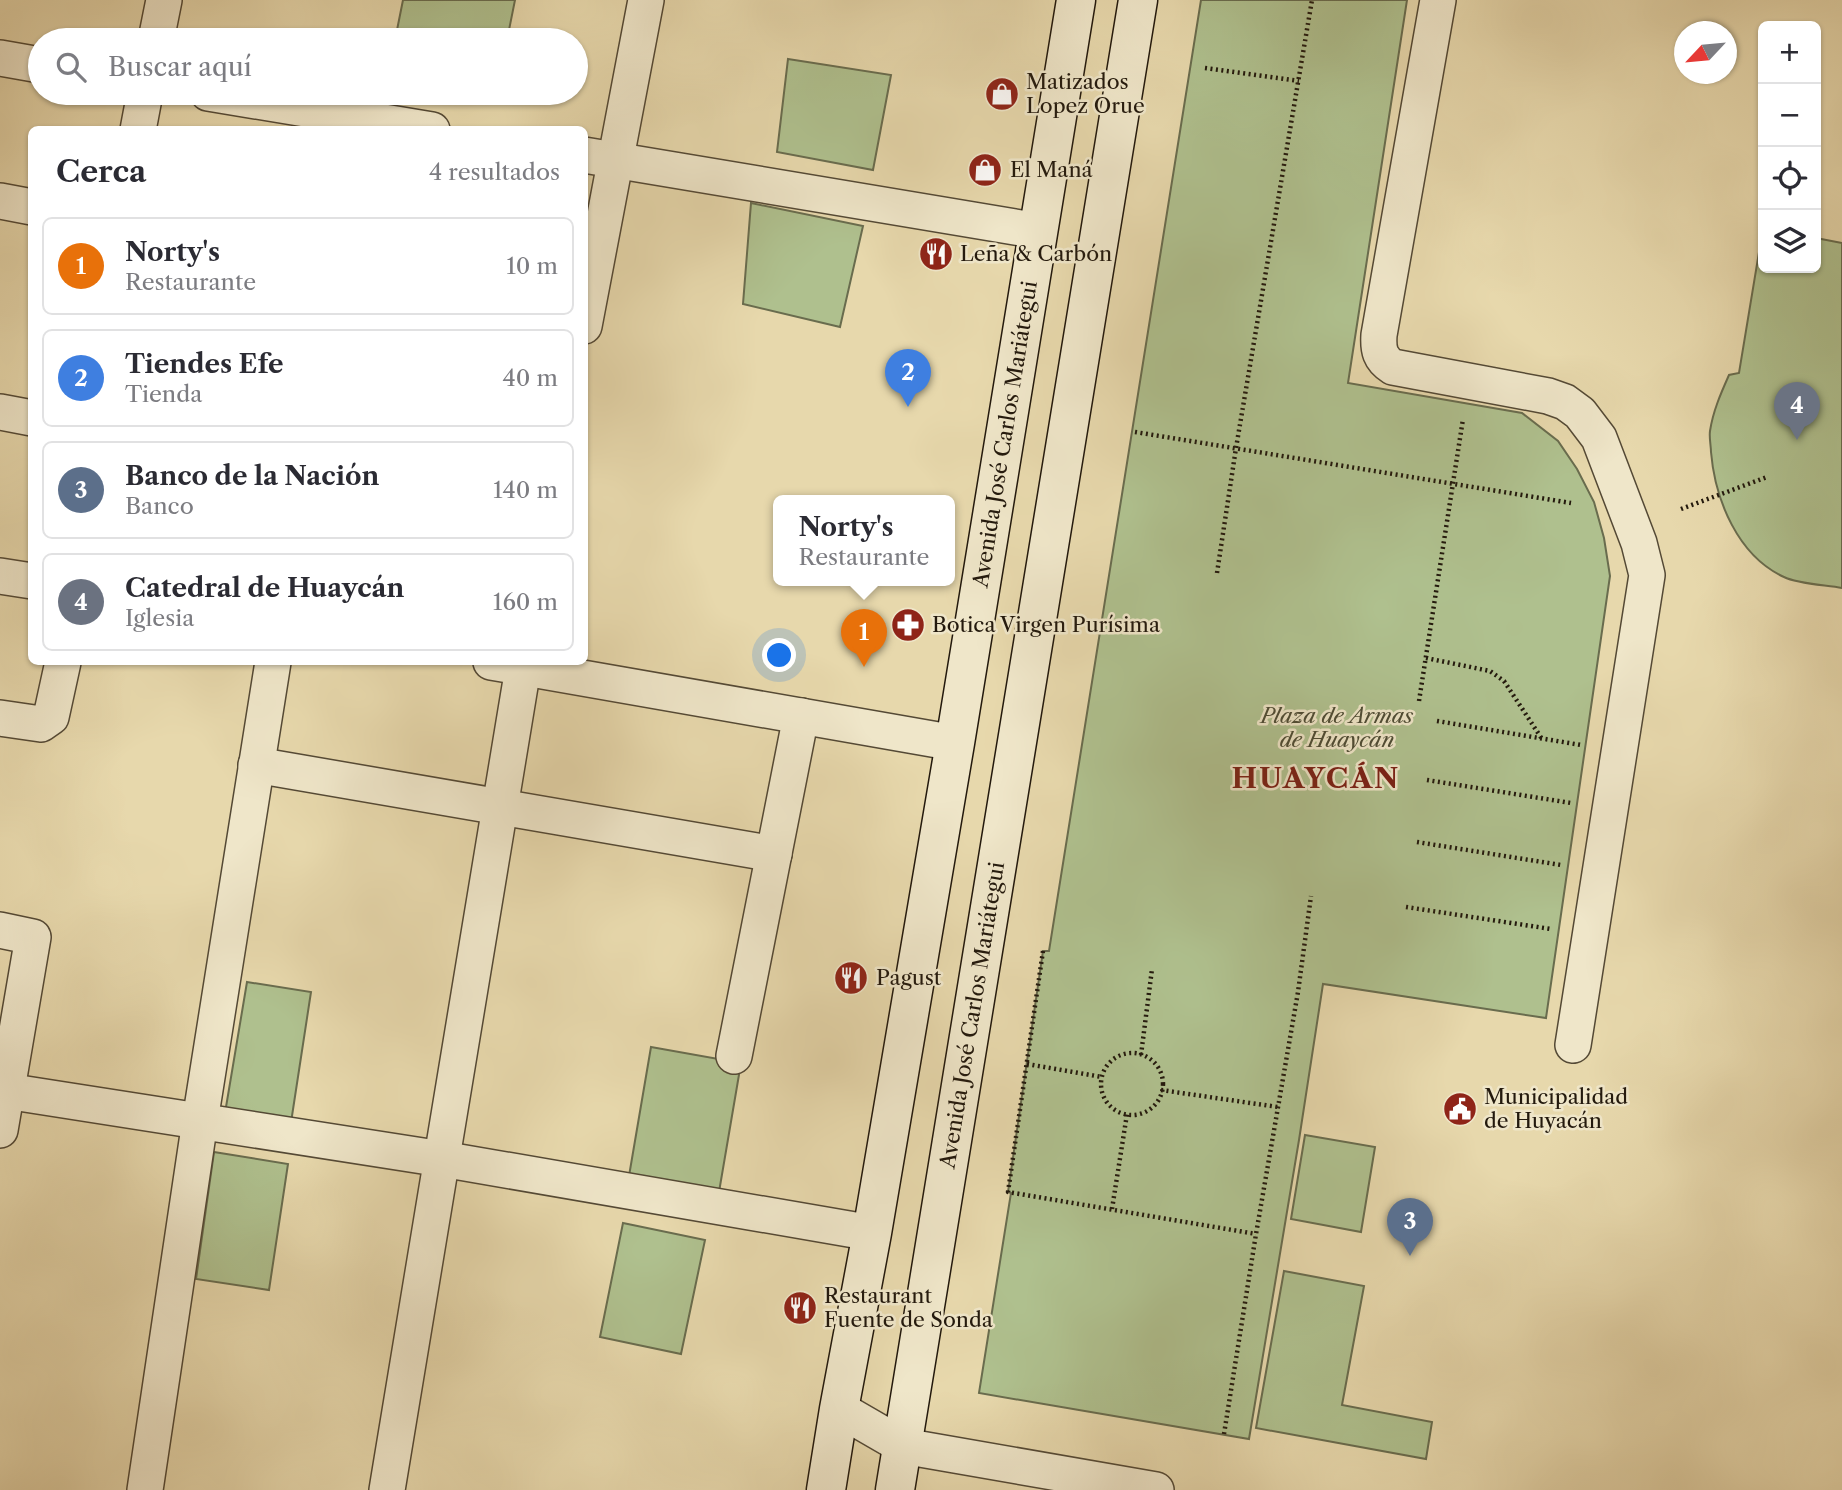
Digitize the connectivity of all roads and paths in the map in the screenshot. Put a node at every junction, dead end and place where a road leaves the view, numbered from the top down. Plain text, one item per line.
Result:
1 (164, 0) edge
2 (646, 0) edge
3 (1076, 0) edge
4 (1138, 0) edge
5 (1312, 0) edge
6 (1438, 0) edge
7 (158, 28) edge
8 (0, 58) edge
9 (28, 63) edge
10 (1205, 68) dead end
11 (1299, 81) junction
12 (143, 105) edge
13 (270, 105) edge
14 (367, 124) edge
15 (139, 126) edge
16 (389, 126) edge
17 (600, 158) edge
18 (0, 201) edge
19 (28, 206) edge
20 (1039, 231) junction
21 (588, 284) edge
22 (0, 412) edge
23 (28, 417) edge
24 (1463, 418) dead end
25 (1135, 432) dead end
26 (1236, 448) junction
27 (1767, 477) dead end
28 (1453, 484) junction
29 (1571, 503) dead end
30 (1681, 509) dead end
31 (1217, 573) dead end
32 (0, 576) edge
33 (28, 580) edge
34 (1426, 659) junction
35 (62, 665) edge
36 (273, 665) edge
37 (513, 665) edge
38 (524, 665) edge
39 (1419, 701) dead end
40 (801, 716) junction
41 (0, 718) edge
42 (1437, 721) dead end
43 (1542, 739) junction
44 (955, 743) junction
45 (1582, 746) dead end
46 (256, 765) junction
47 (1427, 780) dead end
48 (1575, 803) dead end
49 (500, 807) junction
50 (1417, 842) dead end
51 (774, 854) junction
52 (1564, 866) dead end
53 (1311, 896) dead end
54 (1406, 907) dead end
55 (1552, 929) dead end
56 (0, 930) edge
57 (1043, 951) dead end
58 (1152, 969) dead end
59 (1573, 1045) dead end
60 (1141, 1055) junction
61 (734, 1056) dead end
62 (1027, 1064) junction
63 (1102, 1077) junction
64 (1161, 1090) junction
65 (3, 1091) edge
66 (1278, 1107) junction
67 (1127, 1114) junction
68 (200, 1121) junction
69 (0, 1130) edge
70 (442, 1159) junction
71 (1112, 1209) junction
72 (872, 1233) junction
73 (1256, 1234) junction
74 (839, 1409) junction
75 (1224, 1434) dead end
76 (903, 1446) junction
77 (145, 1490) edge
78 (387, 1490) edge
79 (826, 1490) edge
80 (895, 1490) edge
81 (1156, 1490) edge

1 - 7 street
2 - 17 street
3 - 20 main road, Avenida José Carlos Mariátegui
4 - 76 main road, Avenida José Carlos Mariátegui
5 - 11 path
6 - 59 street
8 - 9 street
10 - 11 path
11 - 26 path
12 - 15 street
13 - 14 street
14 - 16 street
17 - 20 street
17 - 21 street
18 - 19 street
20 - 44 main road, Avenida José Carlos Mariátegui
22 - 23 street
24 - 28 path
25 - 26 path
26 - 28 path
26 - 31 path
27 - 30 path
28 - 29 path
28 - 34 path
32 - 33 street
34 - 39 path
34 - 43 path
35 - 41 street
36 - 46 street
37 - 49 street
38 - 40 street
40 - 44 street
40 - 51 street
42 - 43 path
43 - 45 path
44 - 72 main road, Avenida José Carlos Mariátegui
46 - 49 street
46 - 68 street
47 - 48 path
49 - 51 street
49 - 70 street
50 - 52 path
51 - 61 street
53 - 66 path
54 - 55 path
56 - 65 street
57 - 62 path
58 - 60 path
60 - 63 path
60 - 64 path
62 - 63 path
62 - 71 path
63 - 67 path
64 - 66 path
64 - 67 path
65 - 68 street
65 - 69 street
66 - 73 path
67 - 71 path
68 - 70 street
68 - 77 street
70 - 72 street
70 - 78 street
71 - 73 path
72 - 74 main road, Avenida José Carlos Mariátegui
73 - 75 path
74 - 76 street
74 - 79 main road, Avenida José Carlos Mariátegui
76 - 80 main road, Avenida José Carlos Mariátegui
76 - 81 street

